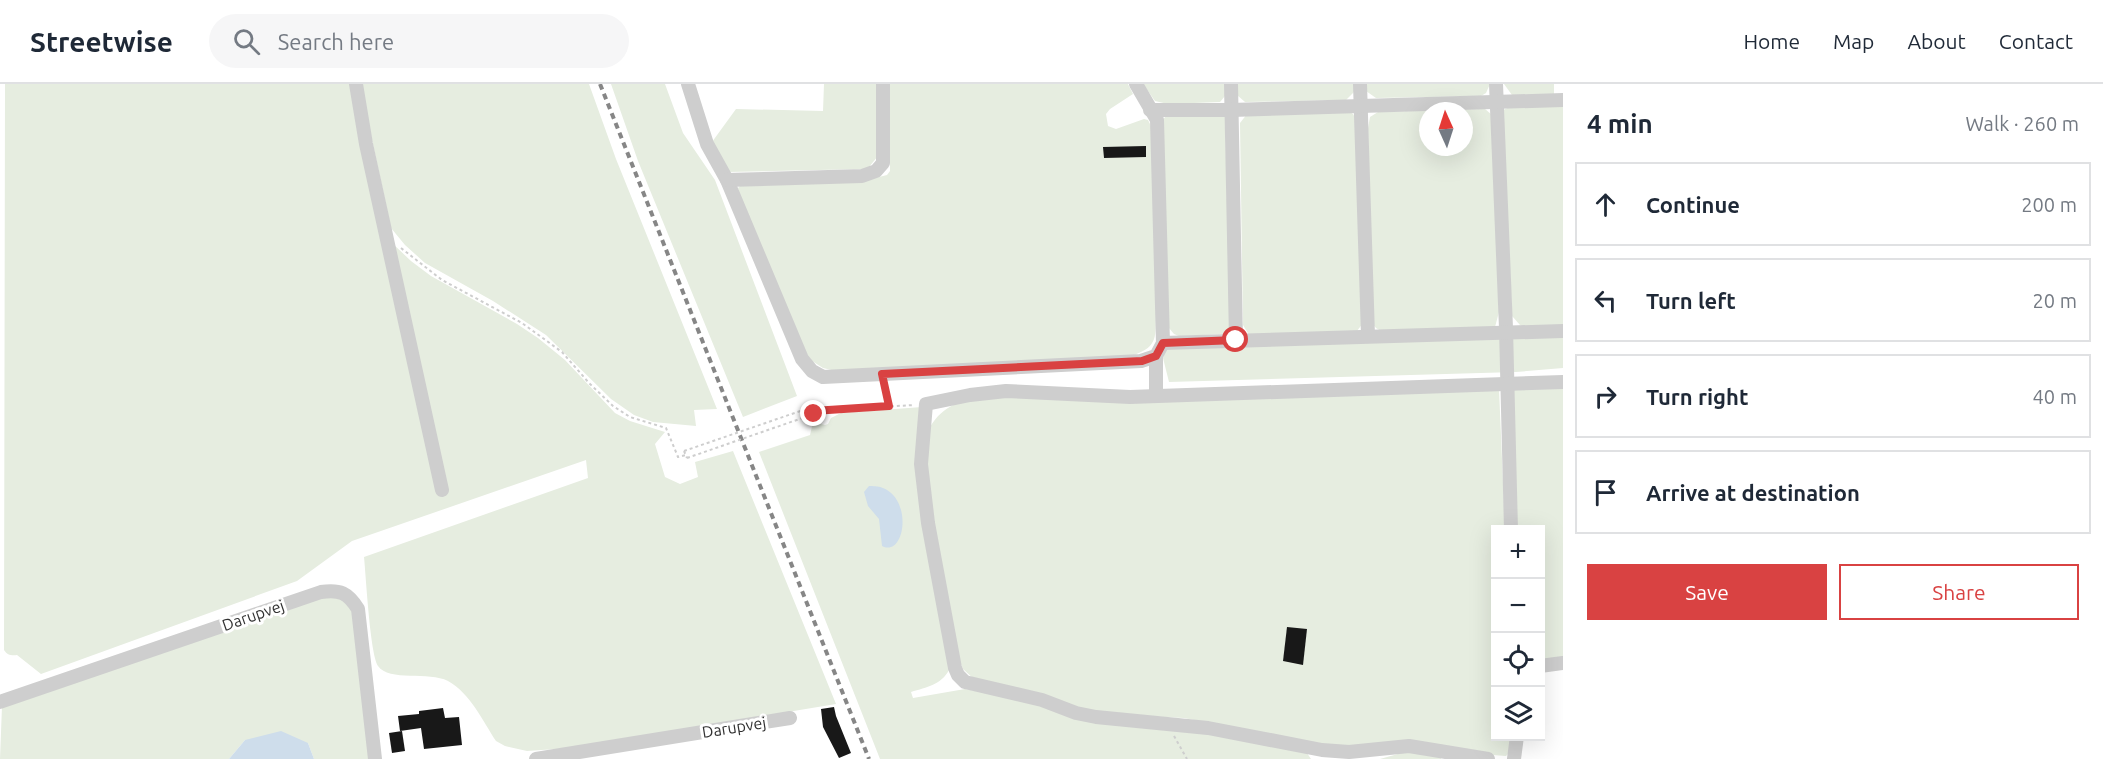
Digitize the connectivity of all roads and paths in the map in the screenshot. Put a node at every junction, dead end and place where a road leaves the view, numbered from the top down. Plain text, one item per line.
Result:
1 (356, 84) edge
2 (688, 84) edge
3 (883, 84) edge
4 (1136, 84) edge
5 (1231, 84) edge
6 (1360, 84) edge
7 (1496, 84) edge
8 (1563, 100) edge
9 (1497, 102) junction
10 (1361, 106) junction
11 (1150, 110) junction
12 (1231, 110) junction
13 (727, 180) junction
14 (386, 233) junction
15 (1563, 331) edge
16 (1506, 333) junction
17 (1368, 336) junction
18 (1236, 340) junction
19 (1163, 343) junction
20 (1156, 356) junction
21 (882, 374) junction
22 (1563, 382) edge
23 (1507, 384) junction
24 (1156, 396) junction
25 (926, 404) junction
26 (889, 406) junction
27 (813, 411) junction
28 (686, 455) junction
29 (442, 490) dead end
30 (1511, 525) edge
31 (1563, 663) edge
32 (1545, 665) edge
33 (0, 702) edge
34 (790, 718) dead end
35 (1173, 725) junction
36 (1516, 741) edge
37 (1321, 755) edge
38 (375, 759) edge
39 (536, 759) edge
40 (1187, 759) edge
41 (1488, 759) edge
42 (1514, 759) edge

1 - 14 lane
2 - 13 lane
3 - 13 lane
4 - 11 lane
5 - 12 lane
6 - 10 lane
7 - 9 lane
8 - 9 lane
9 - 10 lane
9 - 16 lane
10 - 12 lane
10 - 17 lane
11 - 12 lane
11 - 19 lane
12 - 18 lane
13 - 21 lane
14 - 28 path
14 - 29 lane
15 - 16 lane
16 - 17 lane
16 - 23 lane
17 - 18 lane
18 - 19 lane
19 - 20 lane
20 - 21 lane
20 - 24 lane
21 - 26 path
22 - 23 lane
23 - 24 lane
23 - 30 lane
24 - 25 lane
25 - 26 path
25 - 35 lane
26 - 27 path
27 - 28 path, bridge
27 - 28 path, bridge
31 - 32 lane
33 - 38 lane, Darupvej
34 - 39 lane, Darupvej
35 - 37 lane
35 - 40 path
36 - 42 lane
37 - 41 lane

